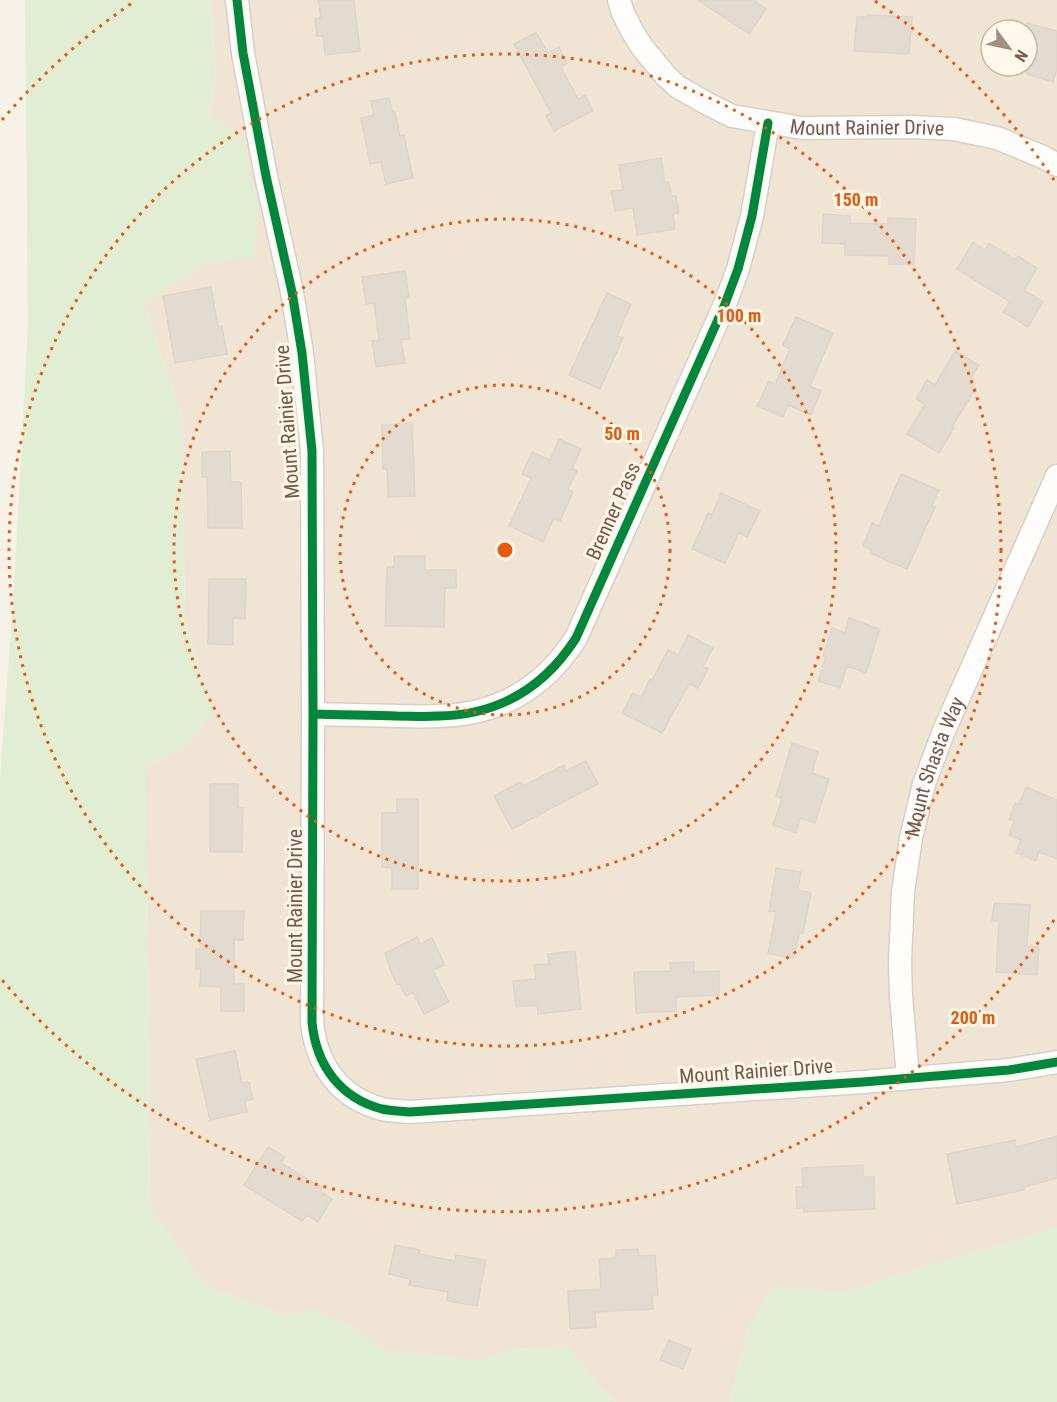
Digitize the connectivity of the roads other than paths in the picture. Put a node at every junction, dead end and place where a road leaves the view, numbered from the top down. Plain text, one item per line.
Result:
1 (237, 0) edge
2 (619, 0) edge
3 (768, 123) junction
4 (1057, 165) edge
5 (1057, 476) edge
6 (314, 714) junction
7 (1057, 1062) edge
8 (908, 1077) junction

1 - 6 street, Mount Rainier Drive
2 - 3 street, Mount Rainier Drive
3 - 4 street, Mount Rainier Drive
3 - 6 street, Brenner Pass
5 - 8 street, Mount Shasta Way
6 - 8 street, Mount Rainier Drive
7 - 8 street, Mount Rainier Drive

